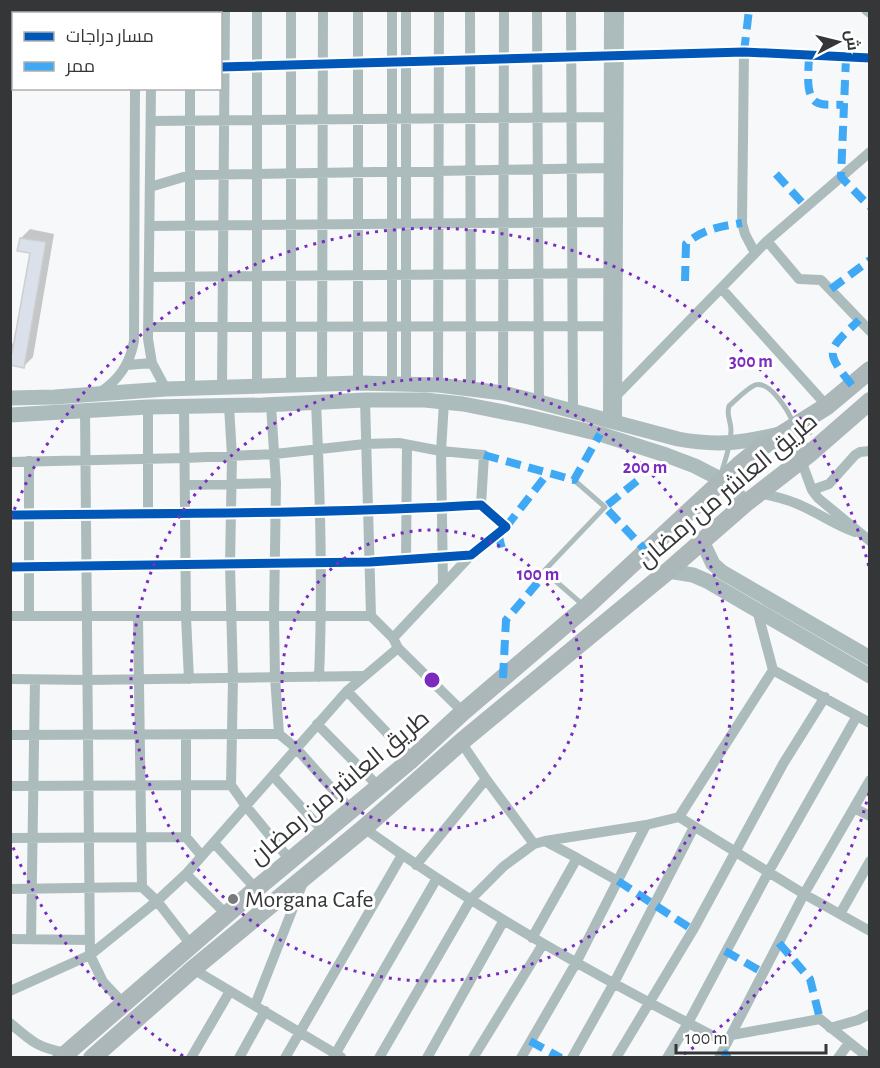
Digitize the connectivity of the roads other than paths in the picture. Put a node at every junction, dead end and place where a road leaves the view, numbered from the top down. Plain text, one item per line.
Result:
1 (225, 10) edge
2 (257, 10) edge
3 (291, 10) edge
4 (323, 10) edge
5 (358, 10) edge
6 (392, 10) edge
7 (406, 10) edge
8 (439, 10) edge
9 (470, 10) edge
10 (504, 10) edge
11 (537, 10) edge
12 (571, 10) edge
13 (609, 10) edge
14 (619, 10) edge
15 (744, 52) junction
16 (614, 57) junction
17 (572, 58) junction
18 (870, 58) edge
19 (537, 59) junction
20 (470, 60) junction
21 (504, 60) junction
22 (439, 61) junction
23 (392, 62) junction
24 (406, 62) junction
25 (358, 63) junction
26 (323, 64) junction
27 (291, 65) junction
28 (257, 66) junction
29 (222, 67) edge
30 (135, 90) edge
31 (151, 90) edge
32 (190, 90) edge
33 (572, 117) junction
34 (609, 117) junction
35 (439, 118) junction
36 (470, 118) junction
37 (504, 118) junction
38 (538, 118) junction
39 (358, 119) junction
40 (392, 119) junction
41 (406, 119) junction
42 (224, 120) junction
43 (257, 120) junction
44 (291, 120) junction
45 (323, 120) junction
46 (151, 121) junction
47 (190, 121) junction
48 (870, 152) edge
49 (609, 168) junction
50 (572, 169) junction
51 (504, 170) junction
52 (538, 170) junction
53 (439, 171) junction
54 (471, 171) junction
55 (392, 172) junction
56 (406, 172) junction
57 (323, 173) junction
58 (358, 173) junction
59 (257, 174) junction
60 (291, 174) junction
61 (190, 175) junction
62 (224, 175) junction
63 (150, 187) junction
64 (538, 222) junction
65 (572, 222) junction
66 (609, 222) junction
67 (439, 223) junction
68 (471, 223) junction
69 (504, 223) junction
70 (291, 224) junction
71 (323, 224) junction
72 (358, 224) junction
73 (392, 224) junction
74 (406, 224) junction
75 (190, 225) junction
76 (224, 225) junction
77 (257, 225) junction
78 (150, 226) junction
79 (766, 242) junction
80 (755, 253) junction
81 (471, 273) junction
82 (504, 273) junction
83 (539, 273) junction
84 (573, 273) junction
85 (613, 273) junction
86 (392, 274) junction
87 (406, 274) junction
88 (439, 274) junction
89 (322, 275) junction
90 (358, 275) junction
91 (223, 276) junction
92 (257, 276) junction
93 (291, 276) junction
94 (150, 277) junction
95 (190, 277) junction
96 (721, 288) junction
97 (190, 326) junction
98 (223, 326) junction
99 (257, 326) junction
100 (291, 326) junction
101 (322, 326) junction
102 (358, 326) junction
103 (392, 326) junction
104 (406, 326) junction
105 (439, 326) junction
106 (471, 326) junction
107 (504, 326) junction
108 (539, 326) junction
109 (573, 326) junction
110 (613, 326) junction
111 (148, 327) junction
112 (870, 331) edge
113 (152, 363) junction
114 (127, 365) junction
115 (870, 370) edge
116 (358, 383) junction
117 (399, 383) junction
118 (322, 384) junction
119 (291, 385) junction
120 (438, 385) junction
121 (257, 386) junction
122 (222, 387) junction
123 (190, 388) junction
124 (471, 388) junction
125 (166, 389) junction
126 (98, 393) junction
127 (503, 393) junction
128 (617, 395) junction
129 (10, 398) edge
130 (365, 400) junction
131 (870, 401) edge
132 (316, 402) junction
133 (444, 402) junction
134 (539, 402) junction
135 (608, 404) junction
136 (271, 405) junction
137 (184, 406) junction
138 (229, 406) junction
139 (827, 406) junction
140 (148, 407) junction
141 (85, 411) junction
142 (573, 411) junction
143 (10, 415) edge
144 (612, 421) junction
145 (791, 430) junction
146 (365, 444) junction
147 (731, 444) junction
148 (407, 445) junction
149 (319, 450) junction
150 (441, 451) junction
151 (870, 451) edge
152 (275, 453) junction
153 (232, 456) junction
154 (804, 457) junction
155 (185, 458) junction
156 (87, 459) junction
157 (147, 459) junction
158 (29, 461) junction
159 (10, 462) edge
160 (722, 479) junction
161 (574, 480) dead end
162 (276, 483) junction
163 (185, 485) junction
164 (232, 485) junction
165 (812, 490) junction
166 (752, 498) junction
167 (481, 505) junction
168 (441, 507) junction
169 (407, 509) junction
170 (321, 510) junction
171 (369, 510) junction
172 (148, 512) junction
173 (276, 512) junction
174 (186, 513) junction
175 (231, 513) junction
176 (86, 514) junction
177 (10, 515) edge
178 (29, 515) junction
179 (857, 532) junction
180 (702, 541) junction
181 (870, 541) edge
182 (471, 555) junction
183 (442, 558) junction
184 (406, 560) junction
185 (370, 562) junction
186 (321, 563) junction
187 (86, 564) junction
188 (186, 564) junction
189 (275, 564) junction
190 (230, 565) junction
191 (29, 566) junction
192 (10, 567) edge
193 (668, 571) junction
194 (443, 585) junction
195 (586, 607) junction
196 (757, 610) junction
197 (274, 615) junction
198 (10, 616) edge
199 (29, 616) junction
200 (322, 616) junction
201 (371, 616) junction
202 (87, 617) junction
203 (138, 617) junction
204 (186, 617) junction
205 (231, 617) junction
206 (395, 643) junction
207 (870, 658) edge
208 (773, 670) junction
209 (363, 676) junction
210 (870, 676) edge
211 (275, 677) junction
212 (319, 677) junction
213 (233, 678) junction
214 (139, 679) junction
215 (189, 679) junction
216 (10, 680) edge
217 (35, 680) junction
218 (87, 680) junction
219 (347, 691) junction
220 (825, 697) junction
221 (463, 712) junction
222 (857, 717) junction
223 (870, 723) edge
224 (317, 724) junction
225 (279, 734) junction
226 (10, 735) edge
227 (33, 735) junction
228 (88, 735) junction
229 (186, 735) junction
230 (233, 735) junction
231 (140, 736) junction
232 (461, 742) junction
233 (296, 748) junction
234 (412, 759) junction
235 (273, 776) junction
236 (486, 779) junction
237 (870, 780) edge
238 (186, 785) junction
239 (231, 785) junction
240 (10, 786) edge
241 (33, 786) junction
242 (88, 786) junction
243 (141, 786) junction
244 (379, 787) junction
245 (245, 806) junction
246 (854, 807) junction
247 (351, 810) junction
248 (870, 816) edge
249 (679, 817) junction
250 (646, 825) junction
251 (694, 827) junction
252 (364, 828) junction
253 (324, 832) junction
254 (89, 836) junction
255 (10, 837) edge
256 (31, 837) junction
257 (141, 837) junction
258 (186, 837) junction
259 (214, 843) junction
260 (540, 843) junction
261 (736, 852) junction
262 (201, 855) junction
263 (402, 855) junction
264 (577, 858) junction
265 (290, 860) junction
266 (870, 861) edge
267 (416, 865) junction
268 (769, 871) junction
269 (186, 874) junction
270 (305, 877) junction
271 (437, 878) junction
272 (618, 881) junction
273 (31, 888) junction
274 (89, 888) junction
275 (142, 888) junction
276 (10, 889) edge
277 (254, 890) junction
278 (290, 890) junction
279 (804, 894) junction
280 (471, 899) junction
281 (157, 901) junction
282 (226, 914) junction
283 (840, 914) junction
284 (504, 920) junction
285 (210, 928) junction
286 (240, 931) junction
287 (870, 931) edge
288 (532, 938) junction
289 (10, 939) edge
290 (31, 939) junction
291 (90, 940) junction
292 (543, 944) junction
293 (190, 945) junction
294 (90, 956) junction
295 (576, 963) junction
296 (193, 969) junction
297 (614, 983) junction
298 (10, 991) edge
299 (230, 991) junction
300 (649, 1002) junction
301 (123, 1004) junction
302 (260, 1008) junction
303 (870, 1014) edge
304 (10, 1023) edge
305 (688, 1023) junction
306 (830, 1028) junction
307 (300, 1032) junction
308 (730, 1039) junction
309 (849, 1043) junction
310 (64, 1055) edge
311 (337, 1056) edge
312 (92, 1058) edge
313 (191, 1058) edge
314 (239, 1058) edge
315 (285, 1058) edge
316 (379, 1058) edge
317 (427, 1058) edge
318 (473, 1058) edge
319 (521, 1058) edge
320 (572, 1058) edge
321 (616, 1058) edge
322 (667, 1058) edge
323 (719, 1058) edge
324 (838, 1058) edge
325 (869, 1058) edge

1 - 29 street
2 - 28 street
3 - 27 street
4 - 26 street
5 - 25 street
6 - 23 street
7 - 24 street
8 - 22 street
9 - 20 street
10 - 21 street
11 - 19 street
12 - 17 street
13 - 16 street
14 - 16 street
15 - 16 street
15 - 18 street
15 - 80 street
16 - 17 street
16 - 34 street
16 - 85 street
17 - 19 street
17 - 33 street
19 - 21 street
19 - 38 street
20 - 21 street
20 - 22 street
20 - 36 street
21 - 37 street
22 - 24 street
22 - 35 street
23 - 24 street
23 - 25 street
23 - 40 street
24 - 41 street
25 - 26 street
25 - 39 street
26 - 27 street
26 - 45 street
27 - 28 street
27 - 44 street
28 - 29 street
28 - 43 street
29 - 42 street
30 - 114 street
31 - 46 street
32 - 47 street
33 - 34 street
33 - 38 street
33 - 50 street
34 - 49 street
35 - 36 street
35 - 41 street
35 - 53 street
36 - 37 street
36 - 54 street
37 - 38 street
37 - 51 street
38 - 52 street
39 - 40 street
39 - 45 street
39 - 58 street
40 - 41 street
40 - 55 street
41 - 56 street
42 - 43 street
42 - 47 street
42 - 62 street
43 - 44 street
43 - 59 street
44 - 45 street
44 - 60 street
45 - 57 street
46 - 47 street
46 - 63 street
47 - 61 street
48 - 79 street
49 - 50 street
49 - 66 street
50 - 52 street
50 - 65 street
51 - 52 street
51 - 54 street
51 - 69 street
52 - 64 street
53 - 54 street
53 - 56 street
53 - 67 street
54 - 68 street
55 - 56 street
55 - 58 street
55 - 73 street
56 - 74 street
57 - 58 street
57 - 60 street
57 - 71 street
58 - 72 street
59 - 60 street
59 - 62 street
59 - 77 street
60 - 70 street
61 - 62 street
61 - 63 street
61 - 75 street
62 - 76 street
63 - 78 street
64 - 65 street
64 - 69 street
64 - 83 street
65 - 66 street
65 - 84 street
66 - 85 street
67 - 68 street
67 - 74 street
67 - 88 street
68 - 69 street
68 - 81 street
69 - 82 street
70 - 71 street
70 - 77 street
70 - 93 street
71 - 72 street
71 - 89 street
72 - 73 street
72 - 90 street
73 - 74 street
73 - 86 street
74 - 87 street
75 - 76 street
75 - 78 street
75 - 95 street
76 - 77 street
76 - 91 street
77 - 92 street
78 - 94 street
79 - 80 street
79 - 112 street
80 - 96 street
81 - 82 street
81 - 88 street
81 - 106 street
82 - 83 street
82 - 107 street
83 - 84 street
83 - 108 street
84 - 85 street
84 - 109 street
85 - 110 street
86 - 87 street
86 - 90 street
86 - 103 street
87 - 88 street
87 - 104 street
88 - 105 street
89 - 90 street
89 - 93 street
89 - 101 street
90 - 102 street
91 - 92 street
91 - 95 street
91 - 98 street
92 - 93 street
92 - 99 street
93 - 100 street
94 - 95 street
94 - 111 street
95 - 97 street
96 - 128 street
96 - 139 street
97 - 98 street
97 - 111 street
97 - 123 street
98 - 99 street
98 - 122 street
99 - 100 street
99 - 121 street
100 - 101 street
100 - 119 street
101 - 102 street
101 - 118 street
102 - 103 street
102 - 116 street
103 - 104 street
103 - 117 street
104 - 105 street
104 - 117 street
105 - 106 street
105 - 120 street
106 - 107 street
106 - 124 street
107 - 108 street
107 - 127 street
108 - 109 street
108 - 134 street
109 - 110 street
109 - 142 street
110 - 128 street
110 - 135 street
111 - 113 street
113 - 114 street
113 - 125 street
114 - 126 street
115 - 139 main road, طريق العاشر من رمضان
116 - 117 main road
116 - 118 main road
117 - 120 main road
118 - 119 main road
119 - 121 main road
120 - 124 main road
121 - 122 main road
122 - 123 main road
123 - 125 main road
124 - 127 main road
125 - 126 main road
126 - 129 main road
127 - 134 main road
128 - 135 street
128 - 144 street
130 - 132 main road
130 - 133 main road
130 - 146 street
131 - 154 main road, طريق العاشر من رمضان
132 - 136 main road
132 - 149 street
133 - 150 street
133 - 160 main road
134 - 142 main road
135 - 144 street
136 - 138 main road
136 - 152 street
137 - 138 main road
137 - 140 main road
137 - 155 street
138 - 153 street
139 - 145 main road, طريق العاشر من رمضان
140 - 141 main road
140 - 157 street
141 - 143 main road
141 - 156 street
142 - 144 main road
144 - 147 main road
145 - 147 main road
145 - 147 lane
145 - 154 main road
145 - 160 main road, طريق العاشر من رمضان
146 - 148 street
146 - 149 street
146 - 171 street
147 - 160 lane
148 - 150 street
148 - 169 street
149 - 152 street
149 - 170 street
150 - 167 street
150 - 168 street
151 - 165 street
152 - 153 street
152 - 162 street
153 - 155 street
153 - 164 street
154 - 165 street
154 - 166 main road, طريق العاشر من رمضان
155 - 157 street
155 - 163 street
156 - 157 street
156 - 158 street
156 - 176 street
157 - 172 street
158 - 159 street
158 - 178 street
160 - 166 main road
160 - 195 main road, طريق العاشر من رمضان
161 - 195 lane
162 - 164 street
162 - 173 street
163 - 164 street
163 - 174 street
164 - 175 street
165 - 179 street
166 - 179 street
166 - 180 main road, طريق العاشر من رمضان
167 - 168 street
167 - 182 street
168 - 169 street
168 - 183 street
169 - 171 street
169 - 184 street
170 - 171 street
170 - 173 street
170 - 186 street
171 - 185 street
172 - 174 street
172 - 176 street
173 - 175 street
173 - 189 street
174 - 175 street
174 - 188 street
175 - 190 street
176 - 178 street
176 - 187 street
177 - 178 street
178 - 191 street
179 - 181 street
180 - 193 main road, طريق العاشر من رمضان
180 - 207 main road
182 - 183 street
182 - 194 street
183 - 184 street
183 - 194 street
184 - 185 street
185 - 186 street
185 - 201 street
186 - 189 street
186 - 200 street
187 - 188 street
187 - 191 street
187 - 202 street
188 - 190 street
188 - 204 street
189 - 190 street
189 - 197 street
190 - 205 street
191 - 192 street
191 - 199 street
193 - 196 main road
193 - 232 main road, طريق العاشر من رمضان
194 - 206 street
195 - 221 main road, طريق العاشر من رمضان
196 - 208 street
196 - 210 main road
197 - 200 street
197 - 205 street
197 - 211 street
198 - 199 street
199 - 202 street
200 - 201 street
200 - 212 street
201 - 206 street
202 - 203 street
202 - 218 street
203 - 204 street
203 - 214 street
204 - 205 street
204 - 215 street
205 - 213 street
206 - 209 street
206 - 221 street
208 - 220 street
208 - 249 street
209 - 212 street
209 - 219 street
211 - 212 street
211 - 213 street
211 - 225 street
213 - 215 street
213 - 230 street
214 - 215 street
214 - 218 street
214 - 231 street
216 - 217 street
217 - 218 street
217 - 227 street
218 - 228 street
219 - 224 street
219 - 234 street
220 - 222 street
220 - 261 street
221 - 234 main road, طريق العاشر من رمضان
222 - 223 street
222 - 268 street
224 - 233 street
224 - 244 street
225 - 230 street
225 - 233 street
226 - 227 street
227 - 228 street
227 - 241 street
228 - 231 street
228 - 242 street
229 - 230 street
229 - 231 street
229 - 238 street
230 - 239 street
231 - 243 street
232 - 236 street
232 - 252 main road, طريق العاشر من رمضان
233 - 235 street
233 - 247 street
234 - 244 main road, طريق العاشر من رمضان
235 - 245 street
235 - 253 street
236 - 260 street
236 - 267 street
237 - 246 street
238 - 239 street
238 - 243 street
238 - 258 street
239 - 245 street
240 - 241 street
241 - 242 street
241 - 256 street
242 - 243 street
242 - 254 street
243 - 257 street
244 - 247 main road, طريق العاشر من رمضان
245 - 259 street
245 - 265 street
246 - 248 street
246 - 279 street
247 - 253 main road, طريق العاشر من رمضان
249 - 250 street
249 - 251 street
250 - 260 street
250 - 272 street
251 - 261 street
251 - 297 street
252 - 263 street
252 - 270 main road, طريق العاشر من رمضان
253 - 265 main road, طريق العاشر من رمضان
254 - 256 street
254 - 257 street
254 - 274 street
255 - 256 street
256 - 273 street
257 - 258 street
257 - 275 street
258 - 262 street
259 - 262 street
259 - 277 street
260 - 264 street
260 - 280 street
261 - 268 street
261 - 300 street
262 - 269 street
263 - 267 street
263 - 307 street
264 - 272 street
264 - 288 street
265 - 277 main road, طريق العاشر من رمضان
266 - 283 street
267 - 271 street
268 - 279 street
268 - 305 street
269 - 281 street
269 - 282 street
270 - 278 main road, طريق العاشر من رمضان
270 - 302 street
271 - 280 street
271 - 311 street
272 - 295 street
273 - 274 street
273 - 276 street
273 - 290 street
274 - 275 street
274 - 291 street
275 - 281 street
277 - 278 main road
277 - 282 main road, طريق العاشر من رمضان
278 - 286 main road, طريق العاشر من رمضان
279 - 283 street
279 - 308 street
280 - 284 street
280 - 316 street
281 - 293 street
281 - 294 street
282 - 285 main road, طريق العاشر من رمضان
283 - 287 street
284 - 288 street
284 - 317 street
285 - 286 main road
285 - 293 main road, طريق العاشر من رمضان
286 - 296 main road, طريق العاشر من رمضان
288 - 292 street
289 - 290 street
290 - 291 street
291 - 294 street
292 - 295 street
292 - 318 street
293 - 301 main road, طريق العاشر من رمضان
294 - 298 street
294 - 301 street
295 - 297 street
295 - 319 street
296 - 299 street
296 - 312 main road, طريق العاشر من رمضان
297 - 300 street
297 - 320 street
299 - 302 street
299 - 313 street
300 - 305 street
300 - 321 street
301 - 310 main road, طريق العاشر من رمضان
302 - 307 street
302 - 314 street
303 - 306 street
304 - 310 street
305 - 308 street
305 - 322 street
306 - 308 street
306 - 309 street
307 - 311 street
307 - 315 street
308 - 323 street
309 - 324 street
309 - 325 street

